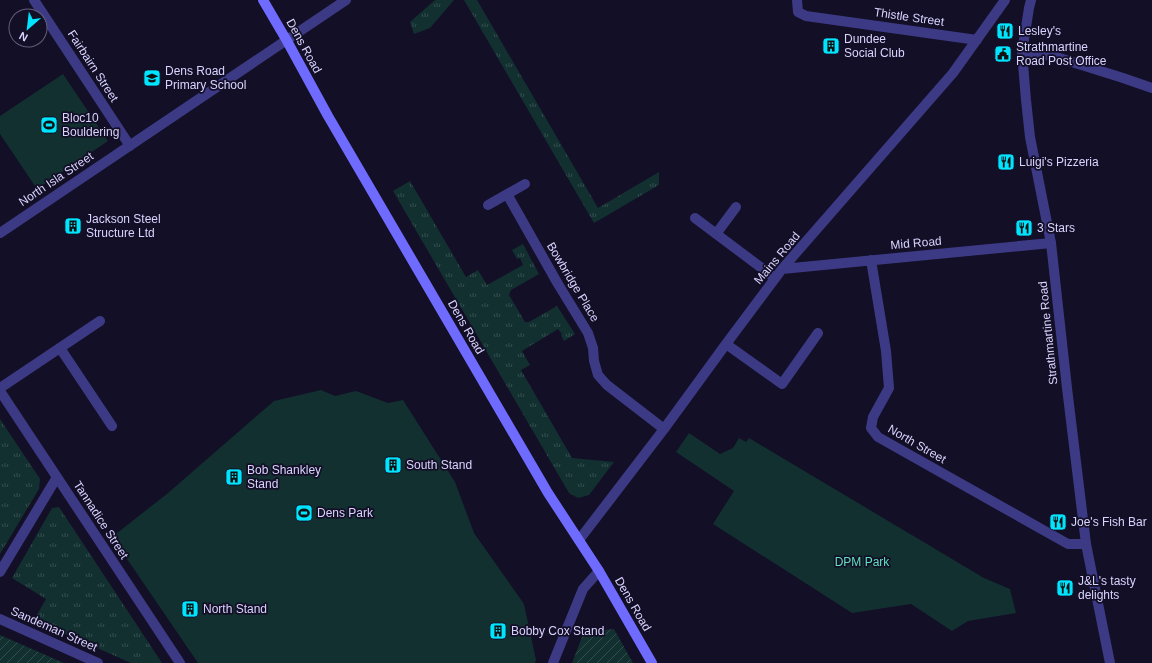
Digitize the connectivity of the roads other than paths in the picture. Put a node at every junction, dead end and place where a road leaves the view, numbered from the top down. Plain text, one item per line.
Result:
1 (34, 0) edge
2 (263, 0) edge
3 (346, 0) edge
4 (1005, 0) edge
5 (1031, 0) edge
6 (797, 2) edge
7 (977, 40) junction
8 (286, 41) junction
9 (1022, 52) junction
10 (1152, 88) edge
11 (130, 146) junction
12 (525, 184) dead end
13 (507, 194) junction
14 (488, 205) dead end
15 (736, 207) dead end
16 (695, 218) dead end
17 (0, 233) edge
18 (716, 234) junction
19 (1051, 243) junction
20 (872, 260) junction
21 (782, 269) junction
22 (775, 278) junction
23 (100, 321) dead end
24 (818, 333) dead end
25 (726, 344) junction
26 (60, 348) junction
27 (0, 390) edge
28 (112, 426) dead end
29 (664, 429) junction
30 (57, 477) junction
31 (579, 540) junction
32 (1086, 544) junction
33 (599, 571) junction
34 (0, 572) edge
35 (0, 619) edge
36 (98, 663) edge
37 (180, 663) edge
38 (553, 663) edge
39 (652, 663) edge
40 (1110, 663) edge

1 - 11 street, Fairbairn Street
2 - 8 main road, Dens Road
3 - 8 street, North Isla Street
4 - 7 street, Mains Road
5 - 9 street, Strathmartine Road
6 - 7 street, Thistle Street
7 - 21 street, Mains Road
8 - 11 street, North Isla Street
8 - 31 main road, Dens Road
9 - 10 street
9 - 19 street, Strathmartine Road
11 - 17 street, North Isla Street
12 - 13 street
13 - 14 street
13 - 29 street, Bowbridge Place
15 - 18 street
16 - 18 street
18 - 22 street
19 - 20 street, Mid Road
19 - 32 street, Strathmartine Road
20 - 21 street, Mid Road
20 - 32 street, North Street
21 - 22 street, Mains Road
22 - 25 street, Mains Road
23 - 26 street
24 - 25 street
25 - 29 street, Mains Road
26 - 27 street
26 - 28 street
27 - 30 street, Tannadice Street
29 - 31 street, Mains Road
30 - 34 street
30 - 37 street, Tannadice Street
31 - 33 main road, Dens Road
32 - 40 street, Strathmartine Road
33 - 38 street
33 - 39 main road, Dens Road
35 - 36 street, Sandeman Street

